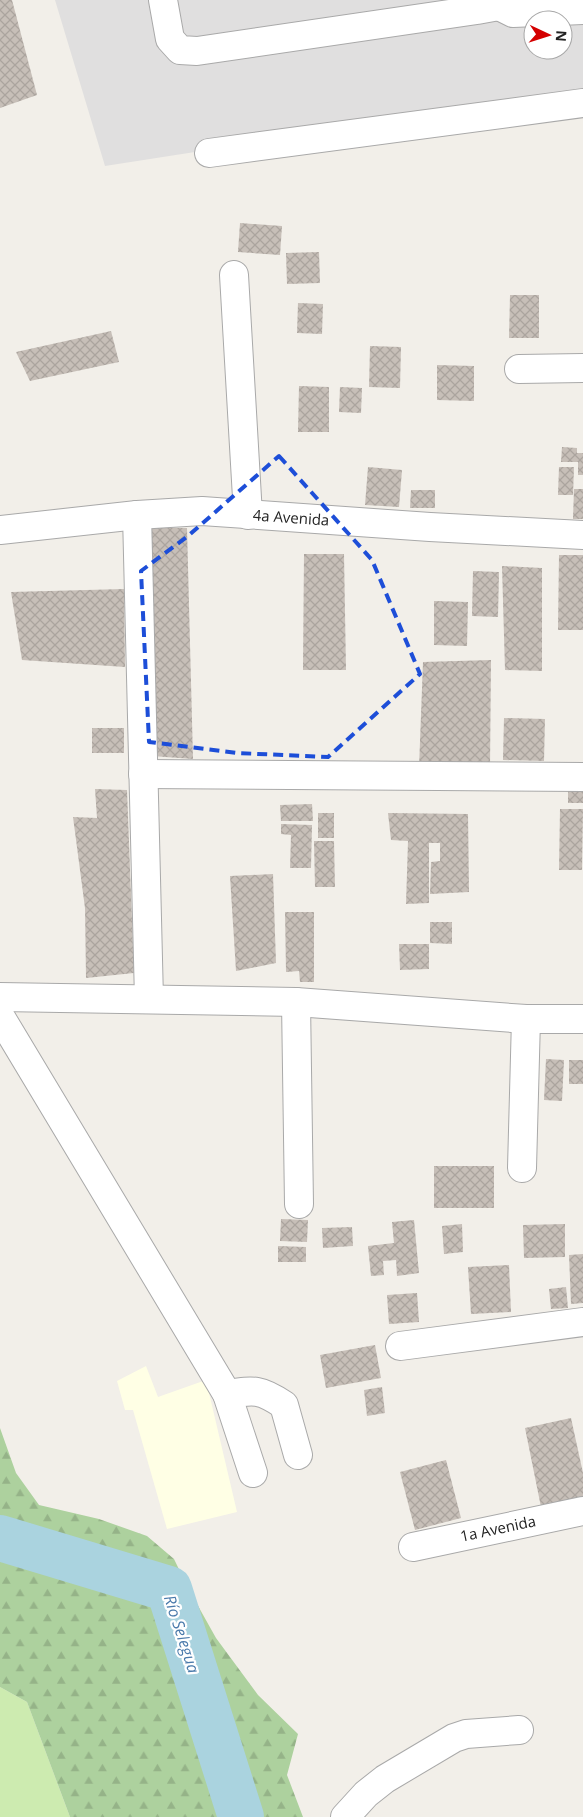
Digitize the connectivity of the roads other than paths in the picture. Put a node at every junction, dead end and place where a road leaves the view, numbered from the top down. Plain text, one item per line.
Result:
1 (163, 0) edge
2 (489, 4) edge
3 (583, 10) edge
4 (583, 103) edge
5 (209, 154) dead end
6 (234, 275) dead end
7 (583, 368) edge
8 (519, 369) dead end
9 (137, 515) junction
10 (248, 516) junction
11 (0, 530) edge
12 (583, 535) edge
13 (143, 774) junction
14 (583, 777) edge
15 (0, 997) edge
16 (149, 999) junction
17 (296, 1002) junction
18 (0, 1016) edge
19 (526, 1019) junction
20 (583, 1019) edge
21 (522, 1168) dead end
22 (299, 1204) dead end
23 (583, 1322) edge
24 (400, 1346) dead end
25 (227, 1394) junction
26 (298, 1455) dead end
27 (253, 1473) dead end
28 (583, 1511) edge
29 (414, 1547) dead end
30 (519, 1730) dead end
31 (345, 1817) edge

1 - 2 street
2 - 3 street
4 - 5 street
6 - 10 street
7 - 8 street
9 - 10 street, 4a Avenida
9 - 11 street, 4a Avenida
9 - 13 street
10 - 12 street, 4a Avenida
13 - 14 street
13 - 16 street
15 - 16 street
16 - 17 street
17 - 19 street
17 - 22 street
18 - 25 street
19 - 20 street
19 - 21 street
23 - 24 street
25 - 26 street
25 - 27 street
28 - 29 street, 1a Avenida
30 - 31 street

